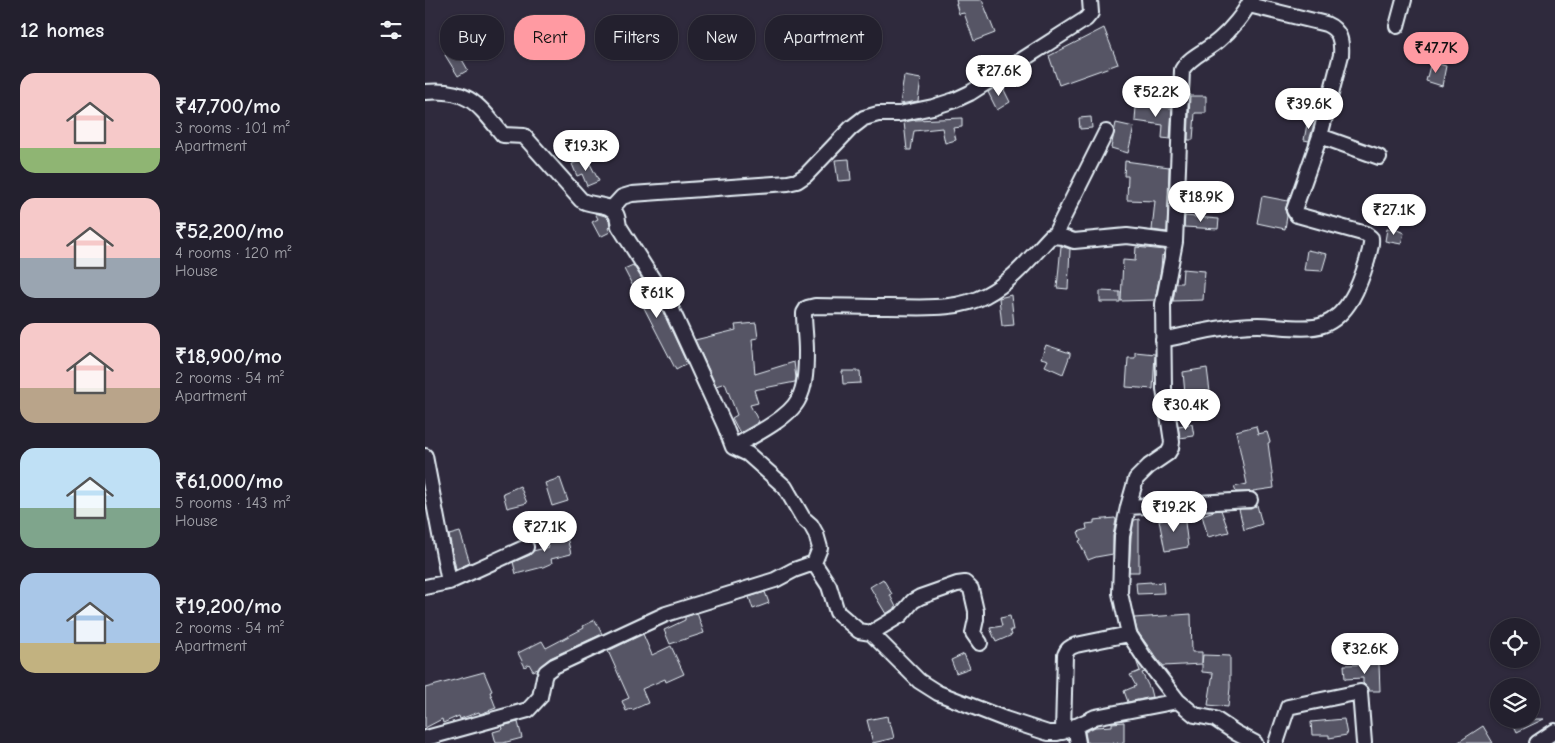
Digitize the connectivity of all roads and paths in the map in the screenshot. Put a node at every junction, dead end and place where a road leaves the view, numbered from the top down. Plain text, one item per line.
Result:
1 (1090, 0) edge
2 (1404, 0) edge
3 (1250, 2) edge
4 (1397, 26) dead end
5 (425, 92) edge
6 (1106, 132) dead end
7 (1320, 136) junction
8 (1379, 157) dead end
9 (611, 209) junction
10 (1054, 236) junction
11 (1175, 242) junction
12 (1163, 340) junction
13 (733, 447) junction
14 (425, 456) edge
15 (1250, 500) dead end
16 (1128, 508) junction
17 (526, 548) dead end
18 (814, 563) junction
19 (449, 582) junction
20 (425, 587) edge
21 (871, 633) junction
22 (1129, 634) junction
23 (980, 644) dead end
24 (1178, 701) junction
25 (1069, 729) junction
26 (1555, 731) edge
27 (425, 738) edge
28 (1078, 743) edge
29 (1255, 743) edge
30 (1276, 743) edge
31 (1364, 743) edge
32 (1537, 743) edge

1 - 9 street
2 - 4 street
3 - 7 street
3 - 11 street
5 - 9 street
6 - 10 street
7 - 8 street
7 - 12 street
9 - 13 street
10 - 11 street
10 - 13 street
11 - 12 street
12 - 16 street
13 - 18 street
14 - 19 street
15 - 16 street
16 - 22 street
17 - 19 street
18 - 21 street
18 - 27 street
19 - 20 street
21 - 23 street
21 - 25 street
22 - 24 street
22 - 25 street
24 - 25 street
24 - 29 street
25 - 28 street
26 - 32 street
30 - 31 street

